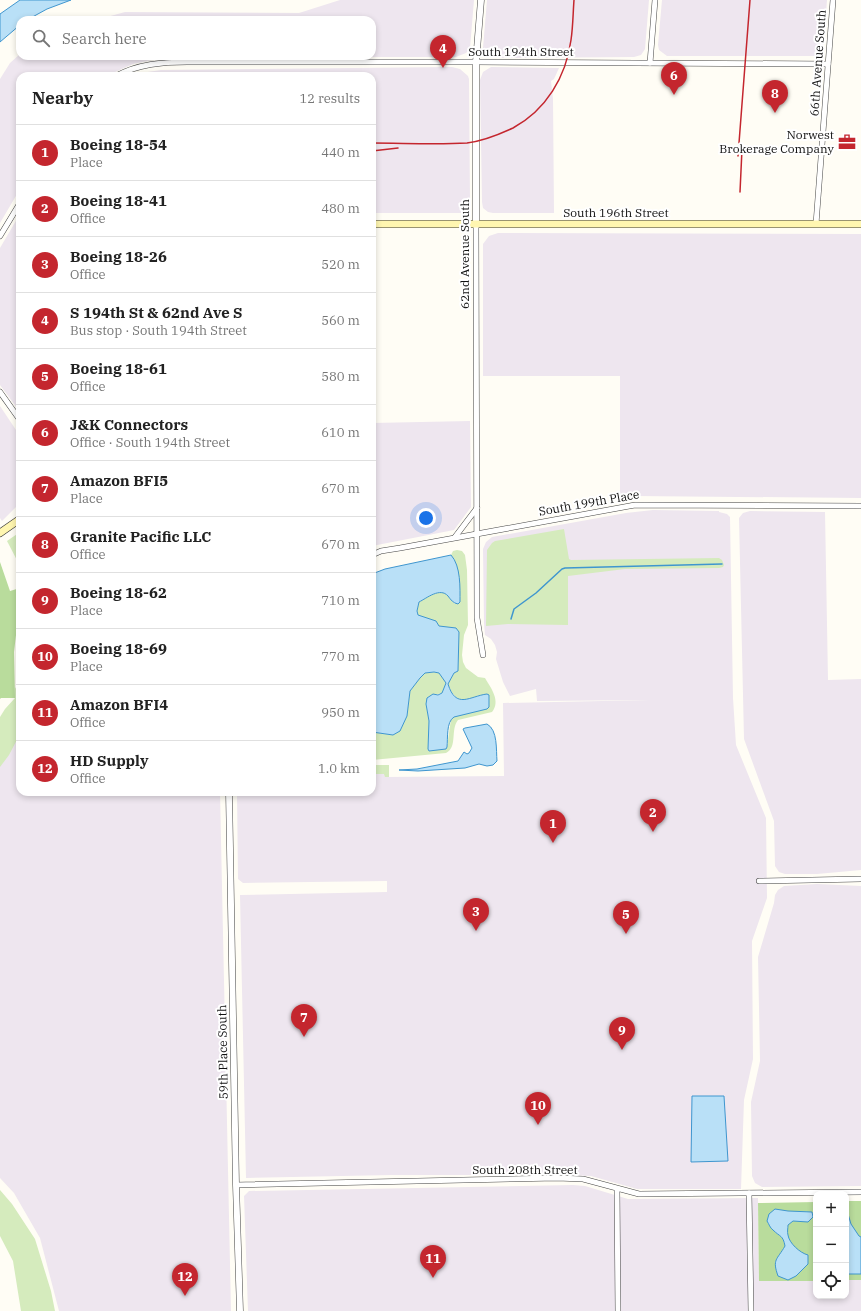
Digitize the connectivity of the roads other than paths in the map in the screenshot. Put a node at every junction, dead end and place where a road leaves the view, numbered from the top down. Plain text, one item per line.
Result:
1 (481, 0) edge
2 (655, 0) edge
3 (833, 0) edge
4 (476, 62) junction
5 (650, 63) junction
6 (828, 64) junction
7 (126, 72) edge
8 (16, 209) edge
9 (376, 224) edge
10 (816, 224) junction
11 (861, 224) edge
12 (476, 225) junction
13 (0, 236) edge
14 (0, 392) edge
15 (16, 414) edge
16 (861, 506) edge
17 (477, 508) junction
18 (16, 522) edge
19 (3, 532) edge
20 (477, 533) junction
21 (455, 537) junction
22 (376, 554) edge
23 (483, 655) dead end
24 (229, 796) edge
25 (861, 879) edge
26 (759, 881) dead end
27 (236, 1185) junction
28 (617, 1188) junction
29 (861, 1192) edge
30 (749, 1193) junction
31 (240, 1311) edge
32 (618, 1311) edge
33 (751, 1311) edge

1 - 4 street, 62nd Avenue South
2 - 5 street
3 - 6 street, 66th Avenue South
4 - 5 street, South 194th Street
4 - 7 street, South 194th Street
4 - 12 street, 62nd Avenue South
5 - 6 street, South 194th Street
6 - 10 street, 66th Avenue South
8 - 13 street
9 - 12 main road, South 196th Street
10 - 11 main road, South 196th Street
10 - 12 main road, South 196th Street
12 - 17 street, 62nd Avenue South
14 - 15 street
16 - 20 street, South 199th Place
17 - 20 street, 62nd Avenue South
17 - 21 street
18 - 19 main road
20 - 21 street, South 199th Place
20 - 23 street, 62nd Avenue South
21 - 22 street, South 199th Place
24 - 27 street, 59th Place South
25 - 26 street
27 - 28 street, South 208th Street
27 - 31 street, 59th Place South
28 - 30 street, South 208th Street
28 - 32 street
29 - 30 street, South 208th Street
30 - 33 street

